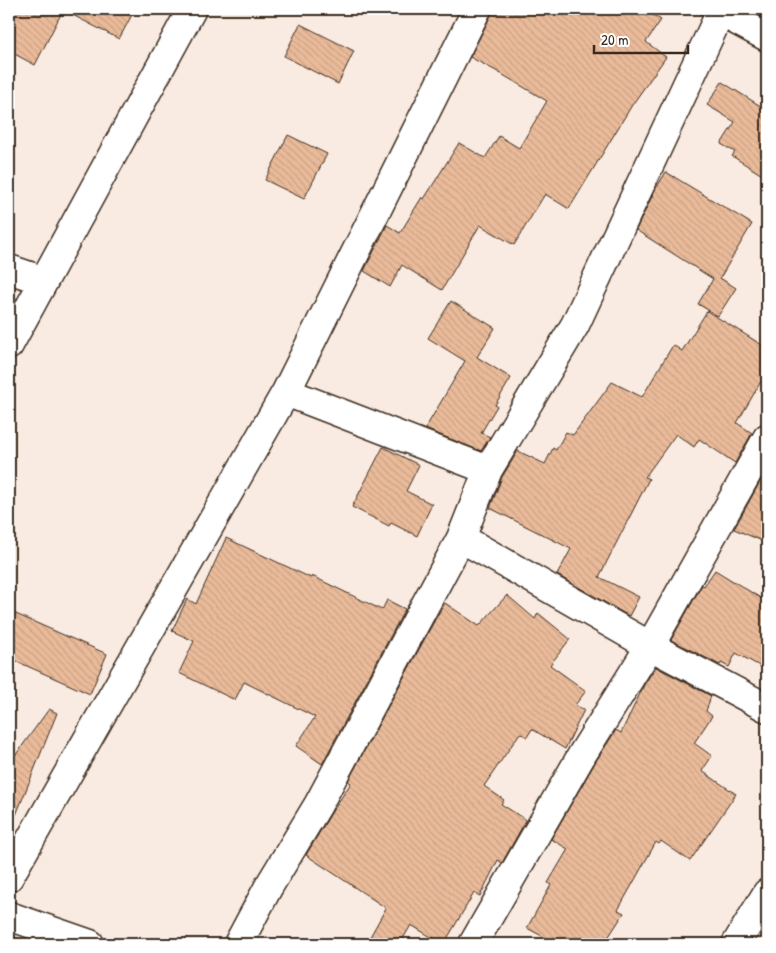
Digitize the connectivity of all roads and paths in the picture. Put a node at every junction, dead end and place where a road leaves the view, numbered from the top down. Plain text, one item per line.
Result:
1 (192, 9) edge
2 (477, 9) edge
3 (719, 10) edge
4 (767, 37) edge
5 (9, 269) edge
6 (44, 281) junction
7 (9, 345) edge
8 (286, 392) junction
9 (767, 438) edge
10 (488, 470) junction
11 (461, 538) junction
12 (650, 646) junction
13 (767, 708) edge
14 (9, 876) edge
15 (767, 893) edge
16 (9, 916) edge
17 (90, 944) edge
18 (238, 944) edge
19 (473, 944) edge
20 (736, 944) edge

1 - 6 street
2 - 8 street
3 - 4 street
3 - 10 street
5 - 6 street
6 - 7 street
8 - 10 street
8 - 14 street
9 - 12 street
10 - 11 street
11 - 12 street
11 - 18 street
12 - 13 street
12 - 19 street
15 - 20 street
16 - 17 street

